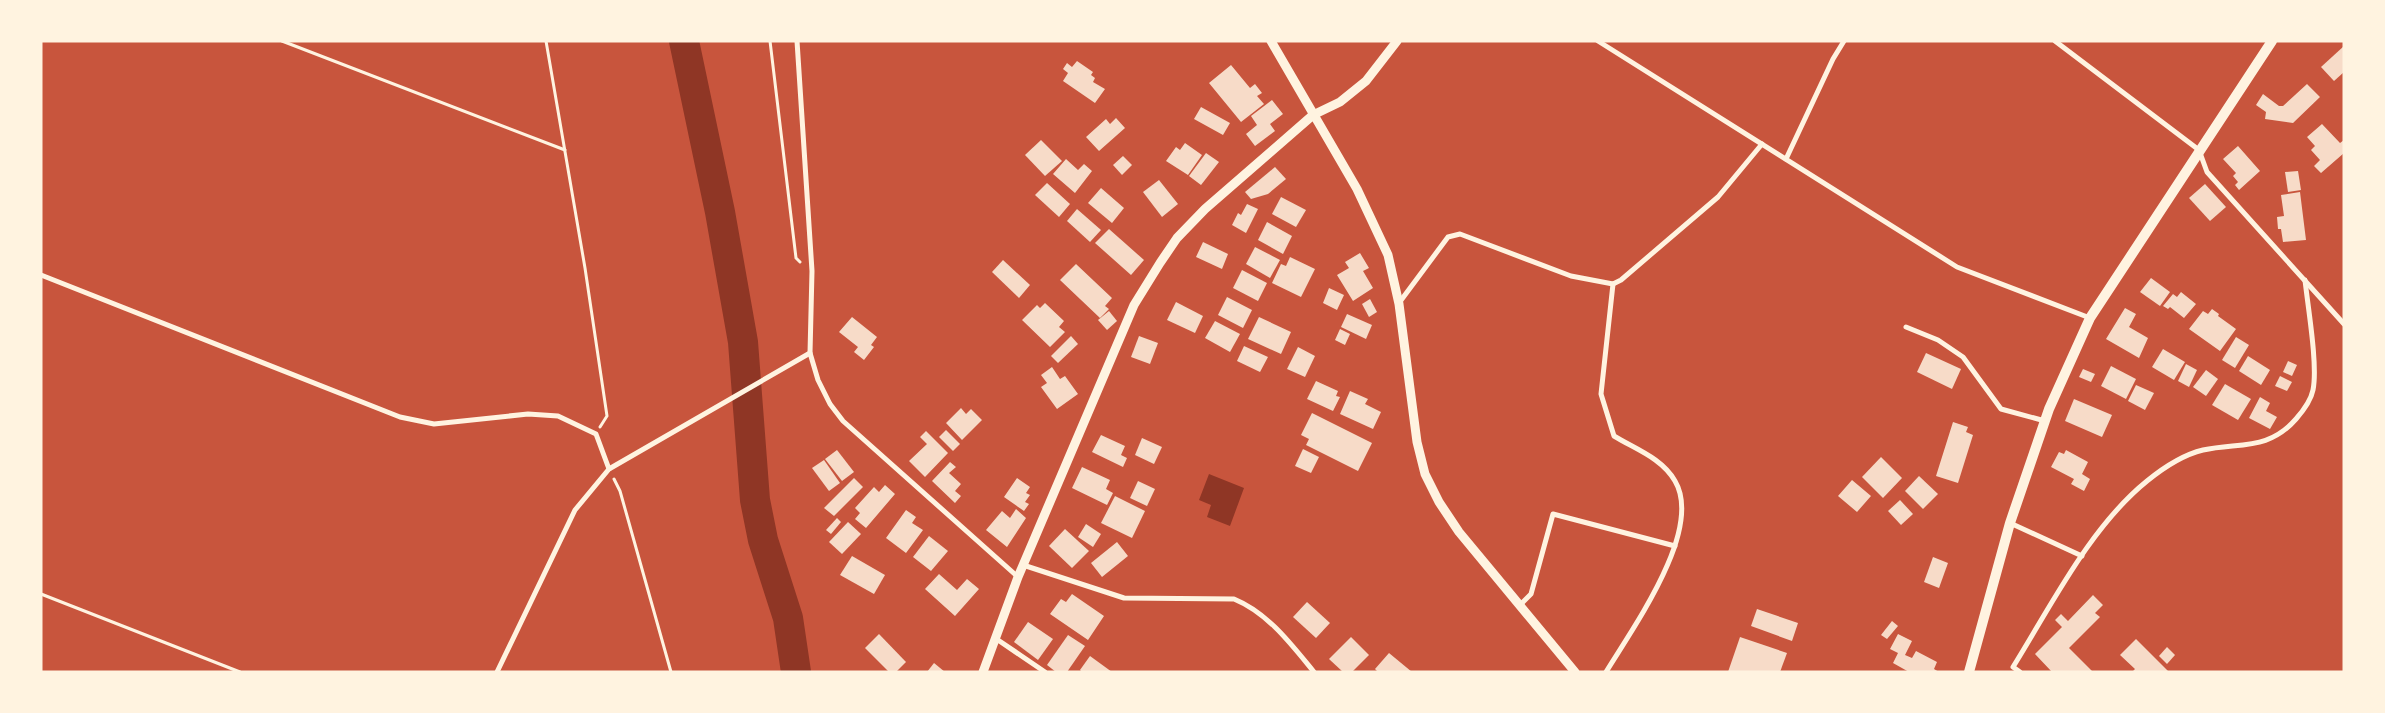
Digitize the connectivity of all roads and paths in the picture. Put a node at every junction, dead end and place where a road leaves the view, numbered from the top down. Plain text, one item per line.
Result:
1 (282, 41) edge
2 (546, 41) edge
3 (770, 41) edge
4 (797, 41) edge
5 (1272, 41) edge
6 (1397, 41) edge
7 (1598, 41) edge
8 (1844, 41) edge
9 (2054, 41) edge
10 (2272, 41) edge
11 (1313, 115) junction
12 (1762, 144) junction
13 (565, 150) junction
14 (2199, 150) junction
15 (1786, 159) junction
16 (796, 258) dead end
17 (41, 275) edge
18 (2305, 280) junction
19 (1613, 284) junction
20 (1399, 304) junction
21 (2090, 318) junction
22 (2344, 324) edge
23 (1906, 328) dead end
24 (810, 353) junction
25 (2044, 422) junction
26 (596, 434) junction
27 (609, 469) junction
28 (2010, 523) junction
29 (1675, 546) junction
30 (2082, 556) junction
31 (1023, 565) junction
32 (1018, 577) junction
33 (41, 594) edge
34 (1520, 605) junction
35 (996, 638) junction
36 (240, 672) edge
37 (497, 672) edge
38 (671, 672) edge
39 (983, 672) edge
40 (1045, 672) edge
41 (1314, 672) edge
42 (1575, 672) edge
43 (1606, 672) edge
44 (1969, 672) edge
45 (2020, 672) edge

1 - 13 path
2 - 13 path
3 - 16 path
4 - 24 street
5 - 11 street
6 - 11 street
7 - 12 street
8 - 15 street
9 - 14 street
10 - 14 main road
11 - 20 street
11 - 31 street
12 - 15 street
12 - 19 street
13 - 26 path
14 - 18 street
14 - 21 main road
15 - 21 street
17 - 26 street
18 - 22 street
18 - 30 street
19 - 20 street
19 - 29 street
20 - 34 street
21 - 25 main road
23 - 25 street
24 - 27 street
24 - 32 street
25 - 28 main road
26 - 27 street
27 - 37 street
27 - 38 path
28 - 30 street
28 - 44 main road
29 - 34 street
29 - 43 street
30 - 45 street
31 - 32 street
31 - 41 street
32 - 35 street
33 - 36 path
34 - 42 street
35 - 39 street
35 - 40 street

